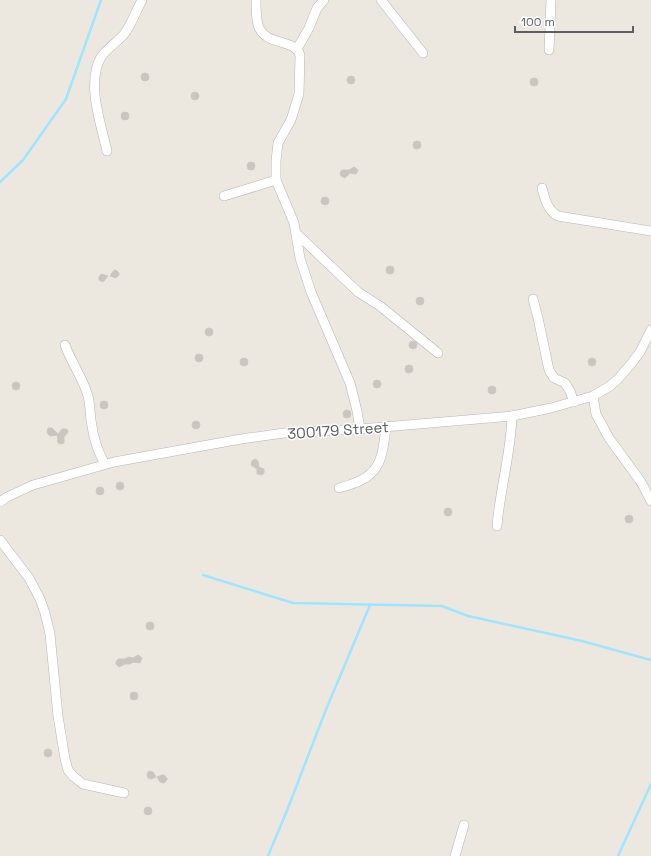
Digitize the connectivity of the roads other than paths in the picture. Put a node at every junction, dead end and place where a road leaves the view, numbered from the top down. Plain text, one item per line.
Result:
1 (142, 0) edge
2 (256, 0) edge
3 (324, 0) edge
4 (381, 0) edge
5 (551, 0) edge
6 (297, 49) junction
7 (549, 50) dead end
8 (423, 53) dead end
9 (108, 151) dead end
10 (276, 180) junction
11 (542, 188) dead end
12 (224, 196) dead end
13 (651, 231) edge
14 (297, 234) junction
15 (533, 298) dead end
16 (651, 330) edge
17 (65, 345) dead end
18 (438, 353) dead end
19 (593, 396) junction
20 (574, 402) junction
21 (512, 416) junction
22 (386, 426) junction
23 (360, 428) junction
24 (105, 464) junction
25 (339, 488) dead end
26 (651, 500) edge
27 (0, 502) edge
28 (497, 526) dead end
29 (0, 540) edge
30 (124, 793) dead end
31 (464, 825) dead end
32 (455, 856) edge

1 - 9 street
2 - 6 street
3 - 6 street
4 - 8 street
5 - 7 street
6 - 10 street
10 - 12 street
10 - 14 street
11 - 13 street
14 - 18 street
14 - 23 street
15 - 20 street
16 - 19 street, 300179 Street
17 - 24 street
19 - 20 street, 300179 Street
19 - 26 street
20 - 21 street, 300179 Street
21 - 22 street, 300179 Street
21 - 28 street
22 - 23 street, 300179 Street
22 - 25 street
23 - 24 street, 300179 Street
24 - 27 street, 300179 Street
29 - 30 street
31 - 32 street

